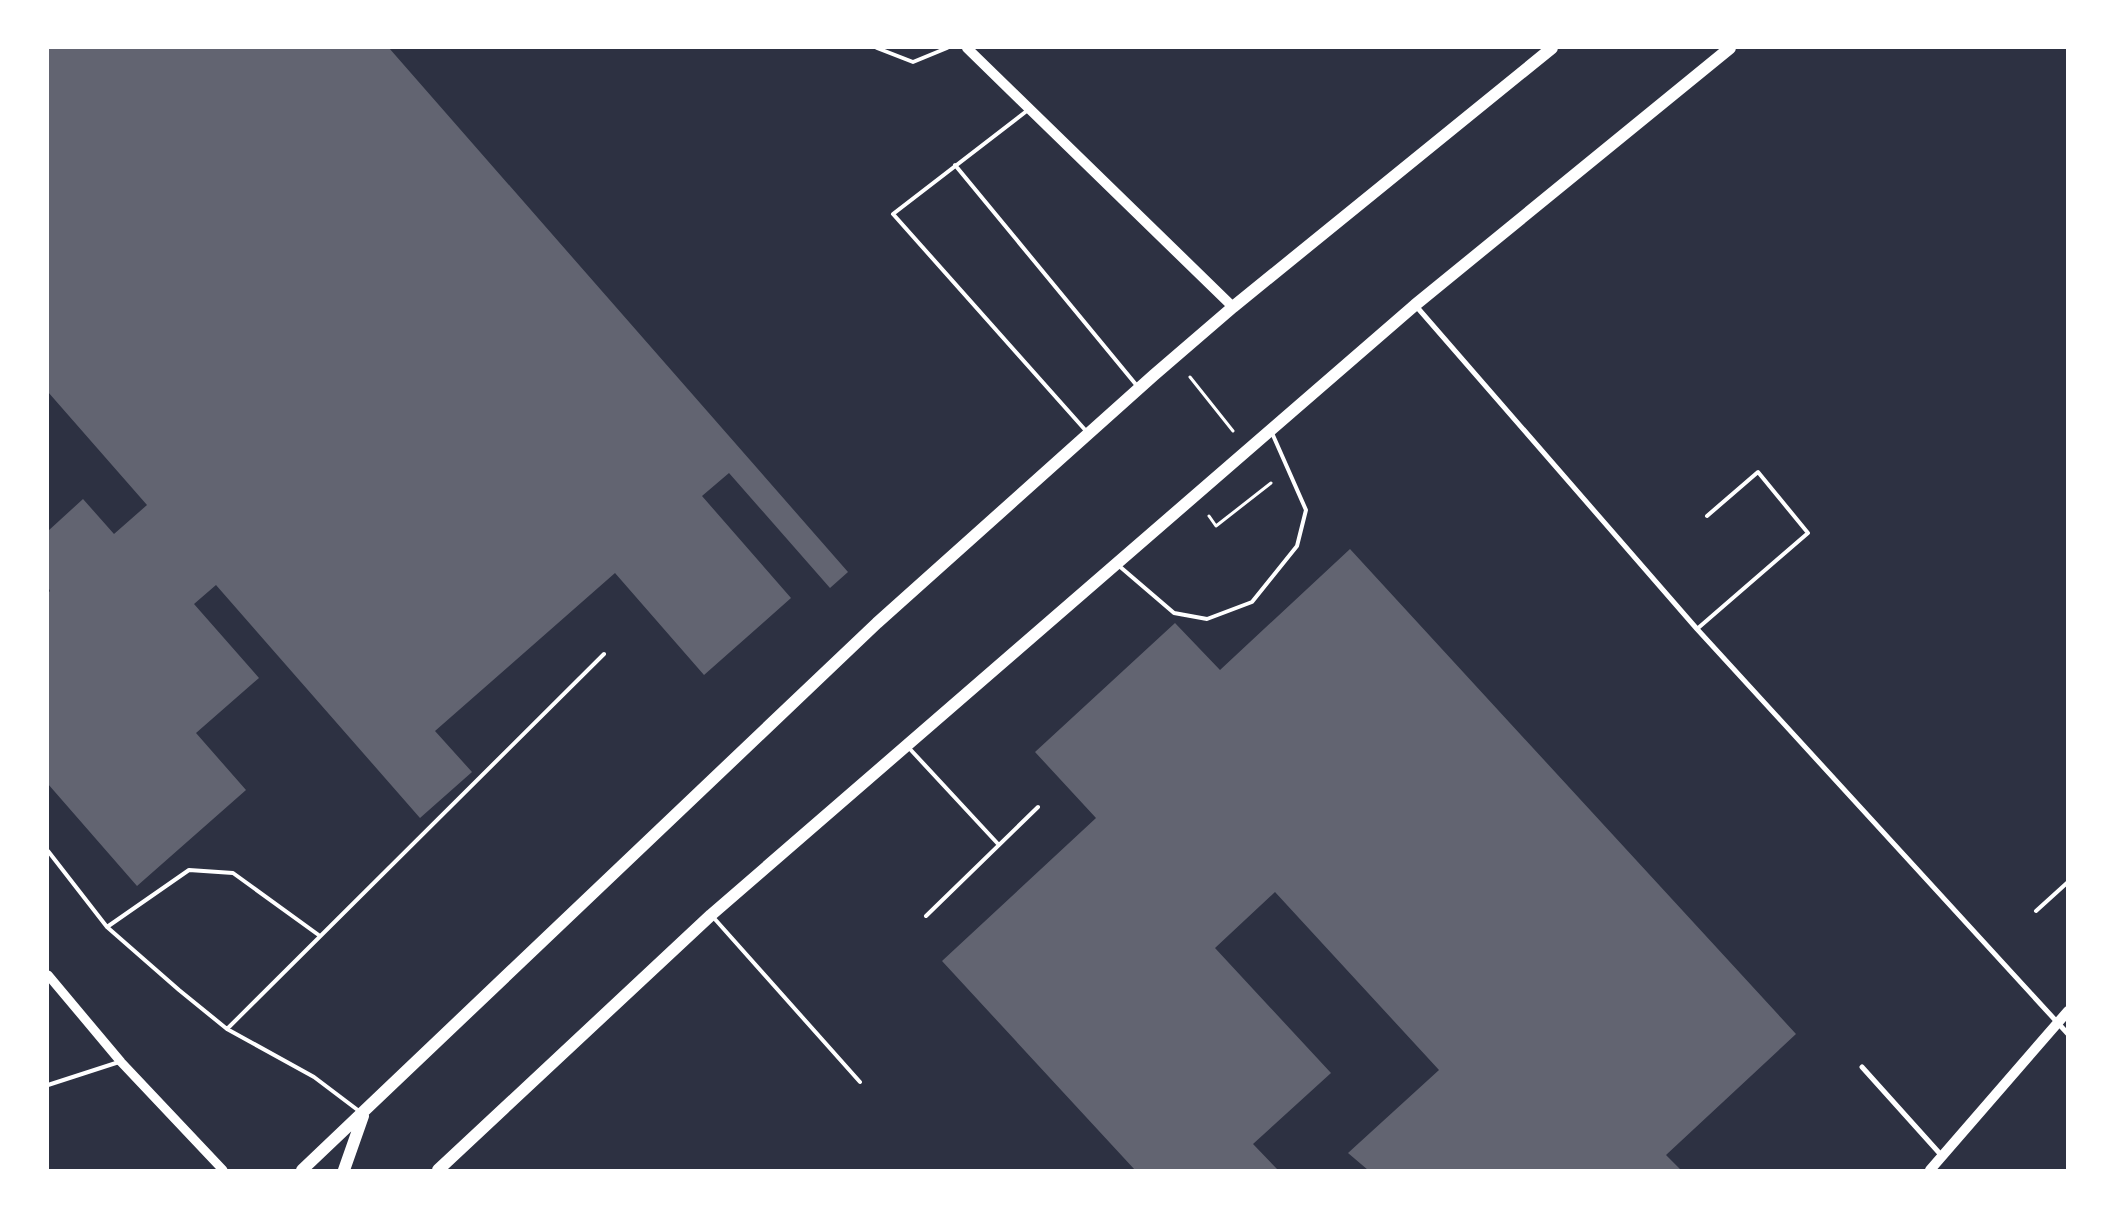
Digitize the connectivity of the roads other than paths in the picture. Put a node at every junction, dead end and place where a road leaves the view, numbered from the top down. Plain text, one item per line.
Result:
1 (877, 48) edge
2 (947, 48) edge
3 (967, 48) edge
4 (1552, 48) edge
5 (1730, 48) edge
6 (1029, 108) junction
7 (955, 165) junction
8 (1415, 305) junction
9 (1233, 307) junction
10 (1139, 388) junction
11 (1271, 431) junction
12 (1089, 434) junction
13 (1706, 516) dead end
14 (1116, 564) junction
15 (1697, 629) junction
16 (604, 654) dead end
17 (906, 746) junction
18 (1038, 808) dead end
19 (999, 845) junction
20 (48, 850) edge
21 (2068, 882) edge
22 (2036, 911) dead end
23 (711, 915) junction
24 (926, 916) dead end
25 (107, 927) junction
26 (320, 936) junction
27 (48, 975) edge
28 (2068, 1011) edge
29 (2057, 1023) junction
30 (227, 1029) junction
31 (2068, 1034) edge
32 (121, 1062) junction
33 (1862, 1067) dead end
34 (860, 1082) dead end
35 (48, 1085) edge
36 (364, 1114) junction
37 (1942, 1156) junction
38 (223, 1170) edge
39 (302, 1170) edge
40 (344, 1170) edge
41 (438, 1170) edge
42 (1930, 1170) edge

1 - 2 lane
3 - 6 main road
4 - 9 main road
5 - 8 main road
6 - 7 lane
6 - 9 main road
7 - 10 lane
7 - 12 lane
8 - 11 main road
8 - 15 street
9 - 10 main road
10 - 12 main road
11 - 14 main road
11 - 14 lane
12 - 36 main road
13 - 15 lane
14 - 17 main road
15 - 29 street
16 - 26 lane
17 - 19 lane
17 - 23 main road
18 - 19 lane
19 - 24 lane
20 - 25 lane
21 - 22 lane
23 - 34 lane
23 - 41 main road
25 - 26 lane
25 - 30 lane
26 - 30 lane
27 - 32 street
28 - 29 main road
29 - 31 street
29 - 37 main road
30 - 36 lane
32 - 35 lane
32 - 38 street
33 - 37 street
36 - 39 main road
36 - 40 main road
37 - 42 main road

